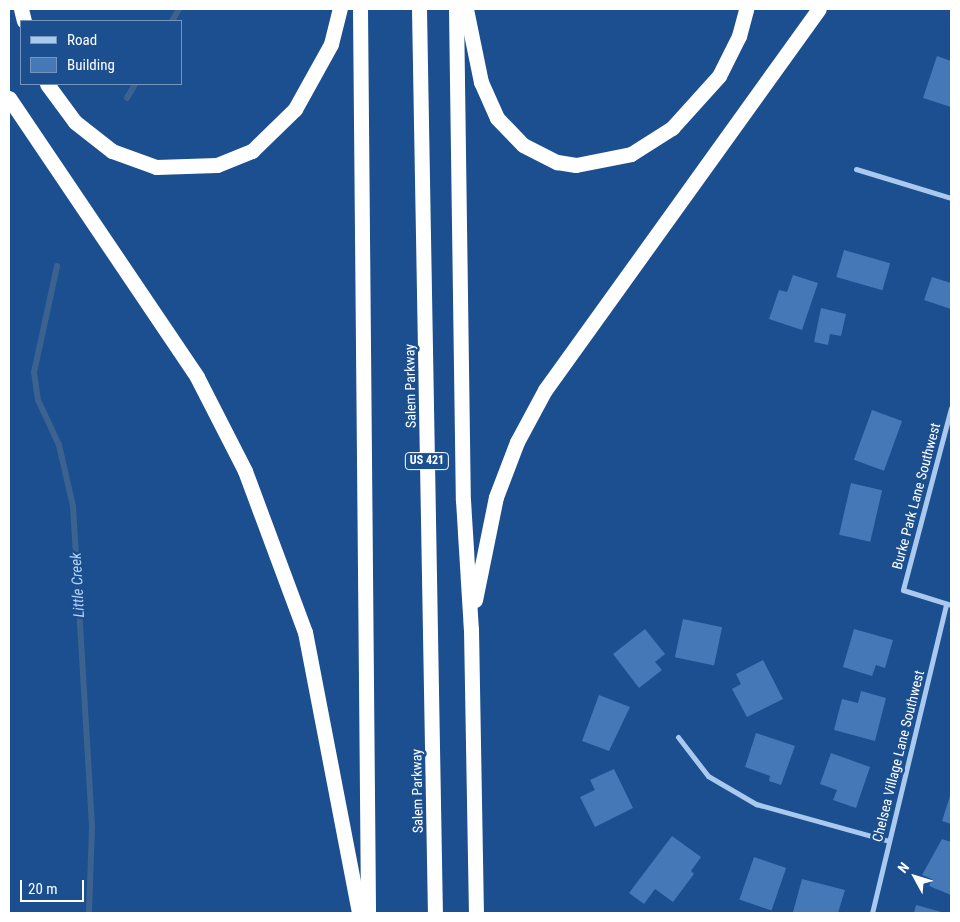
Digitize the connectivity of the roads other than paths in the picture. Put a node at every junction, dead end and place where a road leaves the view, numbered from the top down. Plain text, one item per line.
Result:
1 (340, 9) edge
2 (360, 9) edge
3 (419, 9) edge
4 (456, 9) edge
5 (466, 9) edge
6 (746, 9) edge
7 (819, 9) edge
8 (48, 85) edge
9 (9, 98) edge
10 (856, 169) dead end
11 (951, 198) edge
12 (951, 408) edge
13 (949, 605) edge
14 (471, 629) junction
15 (678, 737) dead end
16 (889, 841) junction
17 (359, 913) edge
18 (368, 913) edge
19 (435, 913) edge
20 (476, 913) edge
21 (872, 913) edge

1 - 8 highway
2 - 18 highway
3 - 19 highway, Salem Parkway / US 421
4 - 14 highway
5 - 6 highway
7 - 14 highway
9 - 17 highway
10 - 11 street
12 - 13 street, Burke Park Lane Southwest
13 - 16 street, Chelsea Village Lane Southwest
14 - 20 highway
15 - 16 street
16 - 21 street, Chelsea Village Lane Southwest

